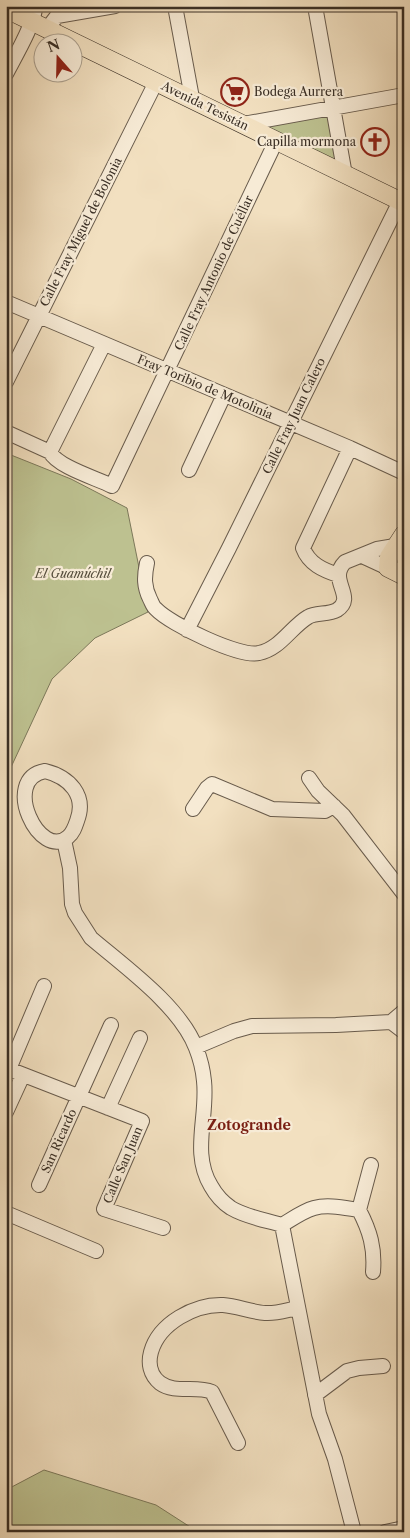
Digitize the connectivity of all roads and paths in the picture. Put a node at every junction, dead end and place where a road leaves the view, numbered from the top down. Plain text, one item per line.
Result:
1 (115, 6) edge
2 (175, 6) edge
3 (315, 6) edge
4 (6, 9) edge
5 (38, 19) edge
6 (6, 74) edge
7 (156, 82) junction
8 (404, 95) edge
9 (192, 98) junction
10 (334, 108) junction
11 (243, 124) junction
12 (276, 141) junction
13 (345, 175) junction
14 (402, 202) edge
15 (6, 302) edge
16 (39, 316) junction
17 (104, 344) junction
18 (167, 371) junction
19 (6, 382) edge
20 (224, 395) junction
21 (290, 423) junction
22 (6, 432) edge
23 (350, 448) junction
24 (50, 452) junction
25 (189, 470) dead end
26 (404, 473) edge
27 (401, 543) edge
28 (362, 556) junction
29 (146, 563) dead end
30 (396, 572) edge
31 (338, 575) junction
32 (187, 630) junction
33 (309, 778) dead end
34 (334, 806) junction
35 (193, 809) dead end
36 (64, 840) junction
37 (404, 894) edge
38 (44, 986) dead end
39 (404, 1011) edge
40 (391, 1022) junction
41 (111, 1025) dead end
42 (404, 1032) edge
43 (140, 1038) dead end
44 (196, 1047) junction
45 (8, 1069) edge
46 (23, 1075) junction
47 (79, 1096) junction
48 (108, 1108) junction
49 (6, 1112) edge
50 (371, 1165) dead end
51 (39, 1185) dead end
52 (359, 1210) junction
53 (6, 1213) edge
54 (282, 1225) junction
55 (163, 1228) dead end
56 (96, 1252) dead end
57 (373, 1272) dead end
58 (298, 1308) junction
59 (382, 1366) dead end
60 (315, 1395) junction
61 (238, 1443) dead end
62 (404, 1528) edge
63 (354, 1532) edge
64 (385, 1532) edge

1 - 5 street
2 - 9 street
3 - 10 street
4 - 5 main road, Avenida Tesistán
5 - 6 street
5 - 7 main road, Avenida Tesistán
7 - 9 main road, Avenida Tesistán
7 - 16 street, Calle Fray Miguel de Bolonia
8 - 10 street
9 - 11 main road, Avenida Tesistán
10 - 11 street
10 - 13 street
11 - 12 main road, Avenida Tesistán
12 - 13 main road, Avenida Tesistán
12 - 18 street, Calle Fray Antonio de Cuéllar
13 - 14 main road, Avenida Tesistán
14 - 21 street, Calle Fray Juan Calero
15 - 16 street, Fray Toribio de Motolinía
16 - 17 street, Fray Toribio de Motolinía
16 - 19 street, Calle Fray Miguel de Bolonia
17 - 18 street, Fray Toribio de Motolinía
17 - 24 street
18 - 20 street, Fray Toribio de Motolinía
18 - 24 street, Calle Fray Antonio de Cuéllar
20 - 21 street, Fray Toribio de Motolinía
20 - 25 street
21 - 23 street, Fray Toribio de Motolinía
21 - 32 street, Calle Fray Juan Calero
22 - 24 street
23 - 26 street, Fray Toribio de Motolinía
23 - 31 street
27 - 28 street
27 - 30 main road
28 - 30 street
28 - 31 street
29 - 32 street
31 - 32 street
33 - 34 street
34 - 35 street
34 - 37 street
36 - 36 street
36 - 44 street
38 - 45 street
39 - 40 street
40 - 42 street
40 - 44 street
41 - 47 street, San Ricardo
43 - 48 street
44 - 54 street
45 - 46 street
46 - 47 street
46 - 49 street
47 - 48 street
47 - 51 street, San Ricardo
48 - 55 street, Calle San Juan
50 - 52 street
52 - 54 street
52 - 57 street
53 - 56 street
54 - 58 street
58 - 60 street
58 - 61 street
59 - 60 street
60 - 63 street
62 - 64 street

